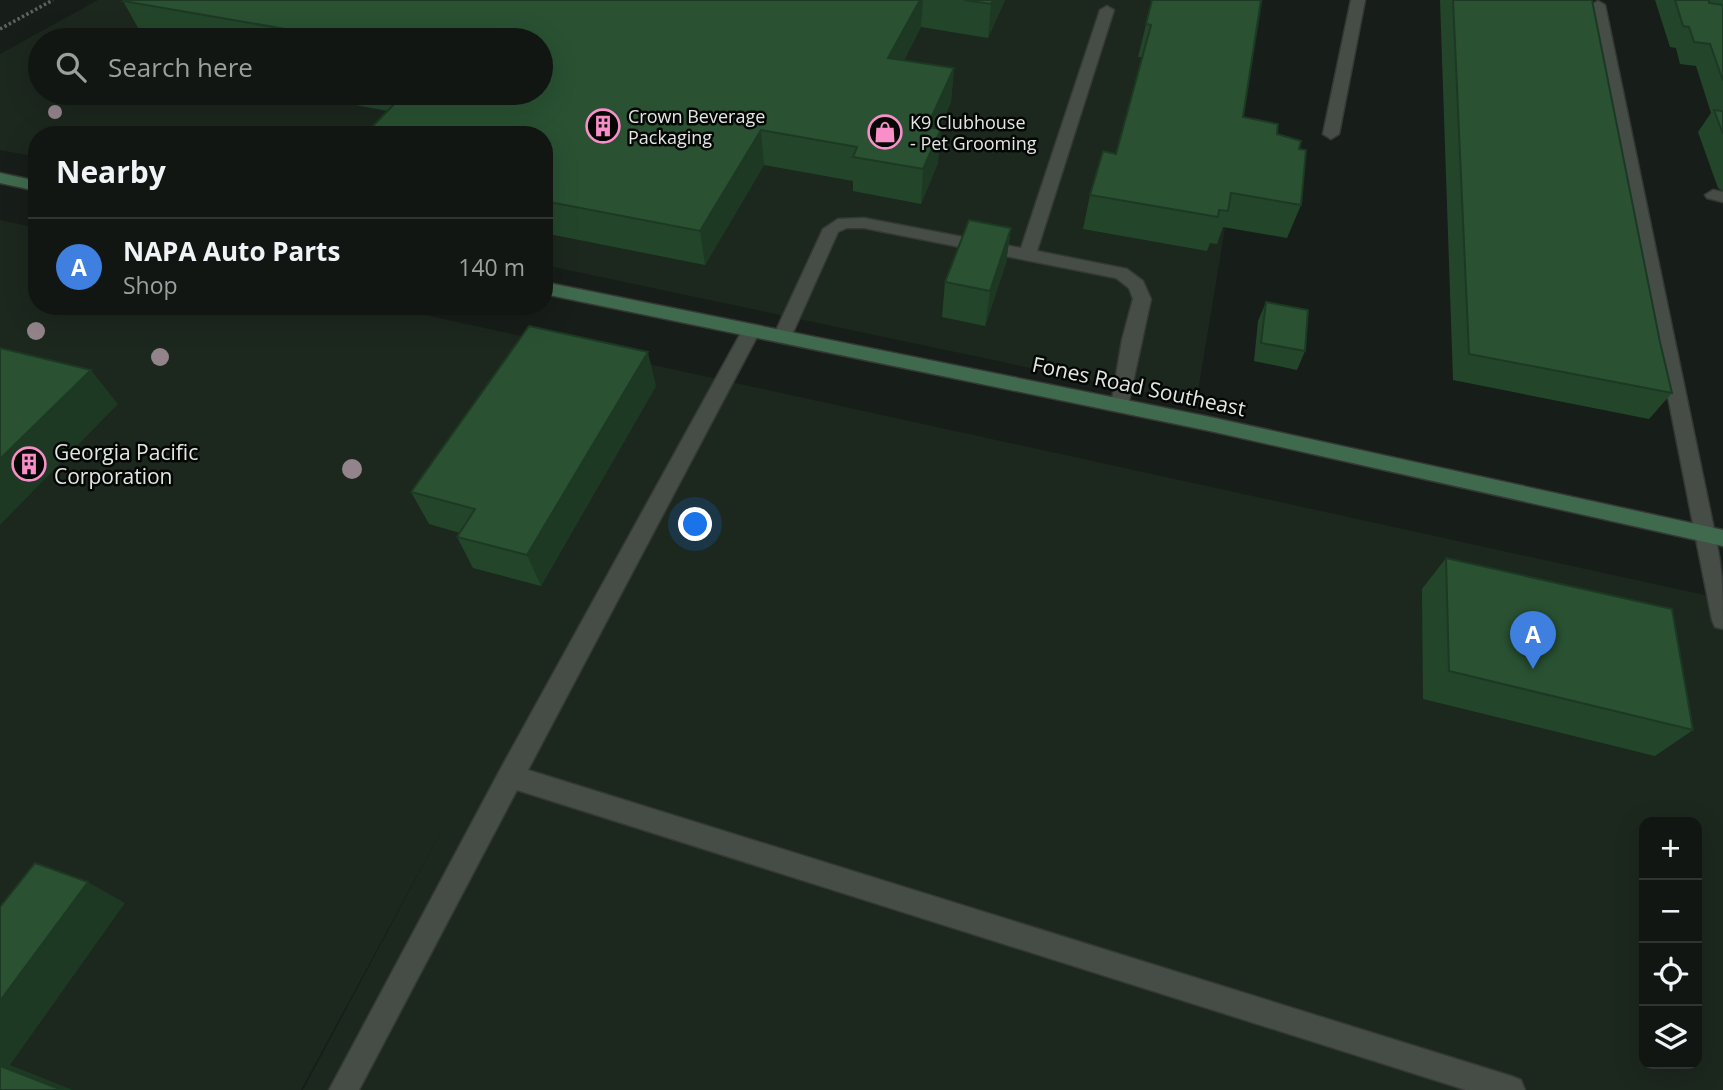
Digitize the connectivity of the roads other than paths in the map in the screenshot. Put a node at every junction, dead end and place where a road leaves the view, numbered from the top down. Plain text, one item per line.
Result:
1 (1358, 0) edge
2 (1598, 5) dead end
3 (1107, 10) dead end
4 (1331, 134) dead end
5 (0, 178) edge
6 (28, 184) edge
7 (1027, 255) junction
8 (553, 290) edge
9 (751, 331) junction
10 (782, 337) junction
11 (1121, 405) junction
12 (1714, 536) edge
13 (1723, 620) edge
14 (510, 776) junction
15 (343, 1090) edge
16 (1511, 1090) edge

1 - 4 street
2 - 12 street
3 - 7 street
5 - 6 street
7 - 10 street
7 - 11 street
8 - 9 street, Fones Road Southeast
9 - 10 street, Fones Road Southeast
9 - 14 street
10 - 11 street, Fones Road Southeast
11 - 12 street, Fones Road Southeast
12 - 13 street
14 - 15 street
14 - 16 street

